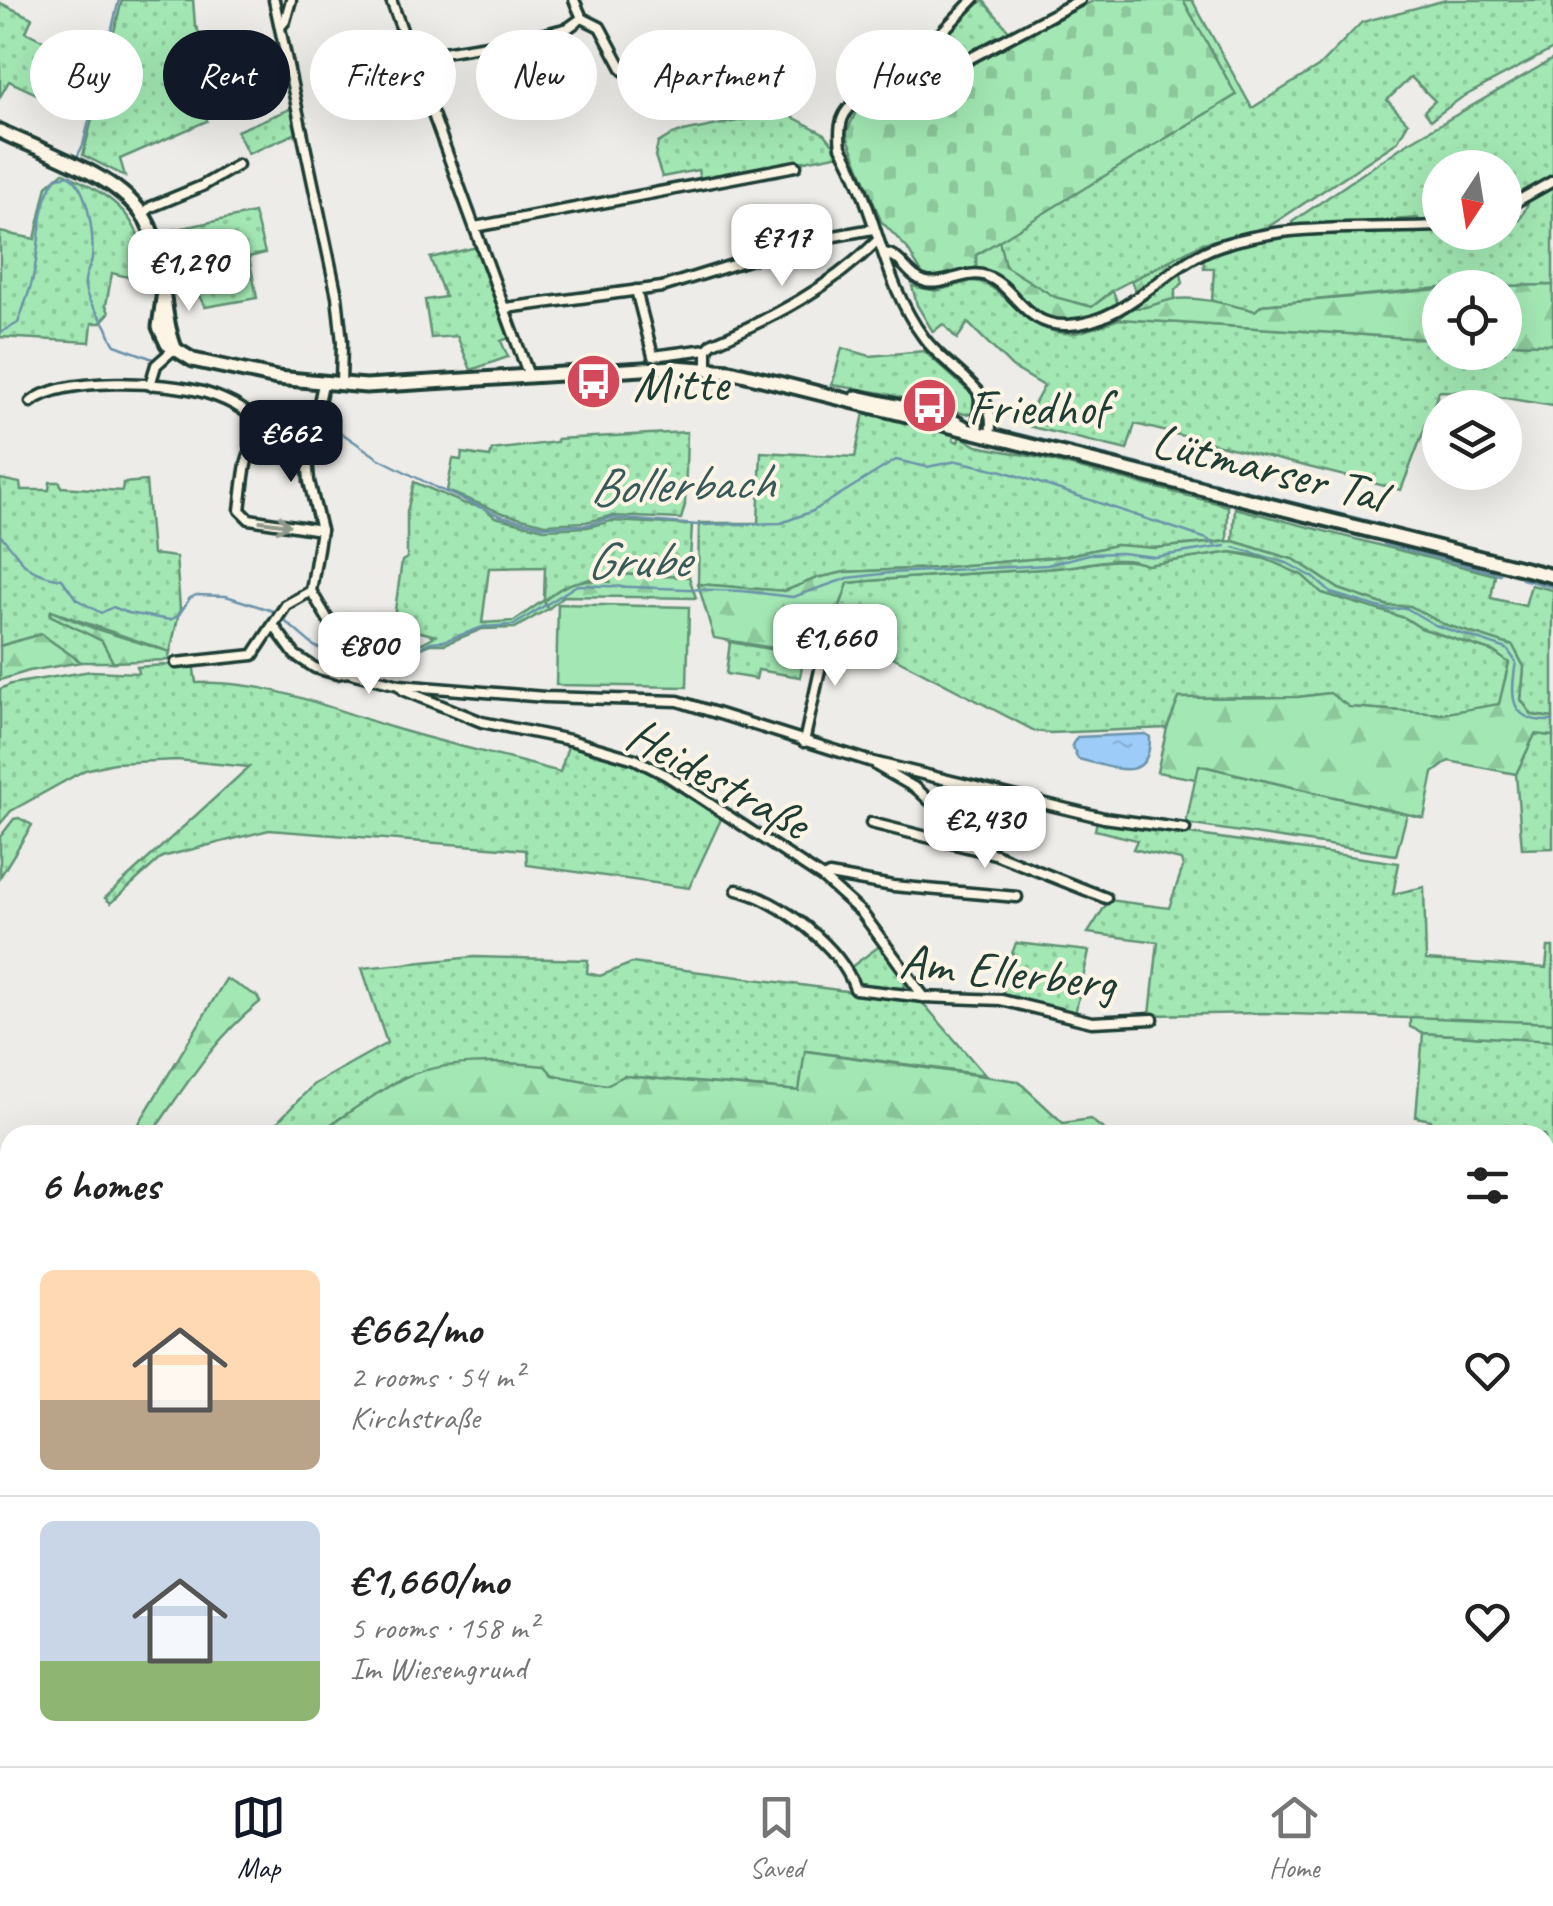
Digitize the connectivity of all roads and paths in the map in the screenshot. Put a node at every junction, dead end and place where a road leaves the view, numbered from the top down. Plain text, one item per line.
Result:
1 (274, 0) edge
2 (290, 0) edge
3 (391, 0) edge
4 (574, 0) edge
5 (973, 0) edge
6 (1080, 0) edge
7 (582, 18) junction
8 (280, 27) junction
9 (402, 30) edge
10 (559, 30) edge
11 (945, 30) edge
12 (974, 56) edge
13 (617, 57) edge
14 (436, 120) edge
15 (840, 120) edge
16 (0, 131) edge
17 (238, 165) dead end
18 (796, 166) dead end
19 (1553, 181) edge
20 (193, 190) junction
21 (1522, 198) edge
22 (198, 202) dead end
23 (144, 214) junction
24 (475, 227) junction
25 (1422, 227) edge
26 (873, 229) junction
27 (878, 240) junction
28 (884, 252) junction
29 (636, 290) junction
30 (506, 308) junction
31 (175, 348) junction
32 (708, 350) junction
33 (707, 368) junction
34 (529, 376) junction
35 (323, 384) junction
36 (150, 385) junction
37 (341, 385) junction
38 (30, 402) dead end
39 (978, 431) junction
40 (268, 436) junction
41 (312, 438) junction
42 (321, 530) junction
43 (1553, 576) edge
44 (311, 591) junction
45 (276, 623) junction
46 (829, 628) dead end
47 (176, 662) dead end
48 (347, 672) junction
49 (399, 685) junction
50 (804, 742) junction
51 (868, 761) junction
52 (871, 823) dead end
53 (1185, 829) dead end
54 (994, 854) junction
55 (824, 878) junction
56 (737, 890) dead end
57 (1017, 897) dead end
58 (1106, 898) dead end
59 (924, 997) junction
60 (1153, 1019) dead end

1 - 8 street
2 - 8 street
3 - 9 street
4 - 7 street
5 - 11 street
6 - 12 street
7 - 10 street
7 - 13 street
8 - 37 street
14 - 24 street
15 - 26 street
16 - 23 main road
17 - 20 street
18 - 24 street
19 - 21 street
20 - 22 street
20 - 23 street
23 - 31 main road
24 - 30 street
25 - 28 street
26 - 27 street
26 - 29 street
27 - 28 street
27 - 32 street
28 - 39 street
29 - 30 street
29 - 32 street
30 - 34 street
31 - 35 main road
31 - 36 street
32 - 33 street
33 - 34 main road, Lütmarser Tal
33 - 39 main road, Lütmarser Tal
34 - 37 main road, Lütmarser Tal
35 - 37 main road, Lütmarser Tal
35 - 41 street
36 - 38 street
36 - 40 street
39 - 43 main road, Lütmarser Tal
40 - 41 street
40 -> 42 street
41 - 42 street
42 - 44 street
44 - 45 street
44 - 48 street
45 - 47 street
45 - 48 street, Heidestraße
46 - 50 street
48 - 49 street, Heidestraße
49 - 50 street
49 - 55 street, Heidestraße
50 - 51 street
51 - 53 street
51 - 54 street
52 - 54 street
54 - 58 street
55 - 57 street
55 - 59 street, Heidestraße
56 - 59 street, Am Ellerberg
59 - 60 street, Am Ellerberg

